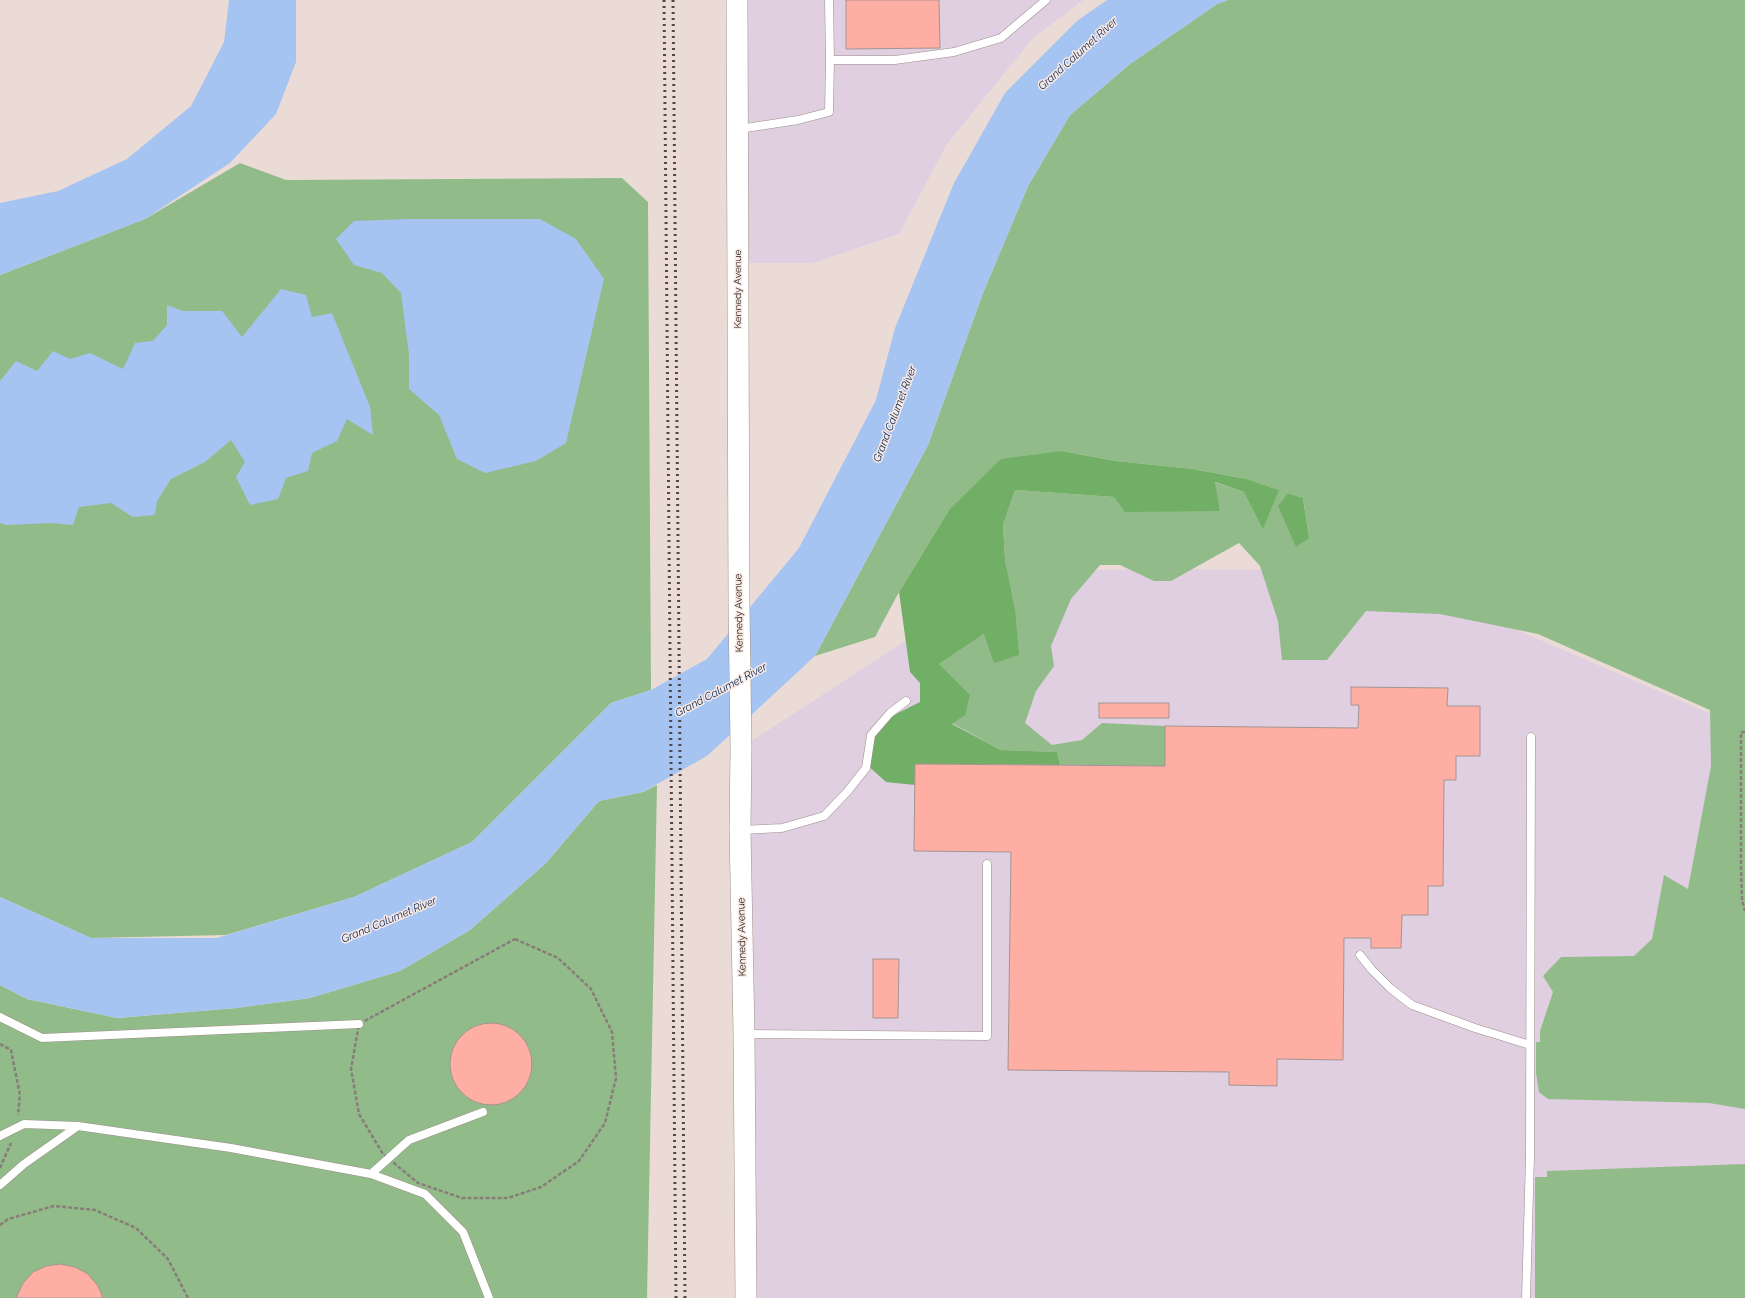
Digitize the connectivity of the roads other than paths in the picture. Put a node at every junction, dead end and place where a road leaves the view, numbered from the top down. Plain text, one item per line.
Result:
1 (737, 0) edge
2 (829, 0) edge
3 (1046, 0) edge
4 (830, 60) junction
5 (738, 129) junction
6 (906, 701) dead end
7 (1531, 737) dead end
8 (740, 830) junction
9 (987, 864) dead end
10 (1360, 955) dead end
11 (0, 1017) edge
12 (359, 1024) road end
13 (744, 1034) junction
14 (1530, 1045) junction
15 (483, 1112) dead end
16 (78, 1126) junction
17 (0, 1136) edge
18 (371, 1174) junction
19 (0, 1185) edge
20 (489, 1298) edge
21 (746, 1298) edge
22 (1526, 1298) edge

1 - 5 main road, Kennedy Avenue
2 - 4 lane
3 - 4 lane
4 - 5 lane
5 - 8 main road, Kennedy Avenue
6 - 8 lane
7 - 14 lane
8 - 13 main road, Kennedy Avenue
9 - 13 lane
10 - 14 lane
11 - 12 lane
13 - 21 main road, Kennedy Avenue
14 - 22 lane
15 - 18 lane
16 - 17 lane
16 - 18 lane
16 - 19 lane
18 - 20 lane

